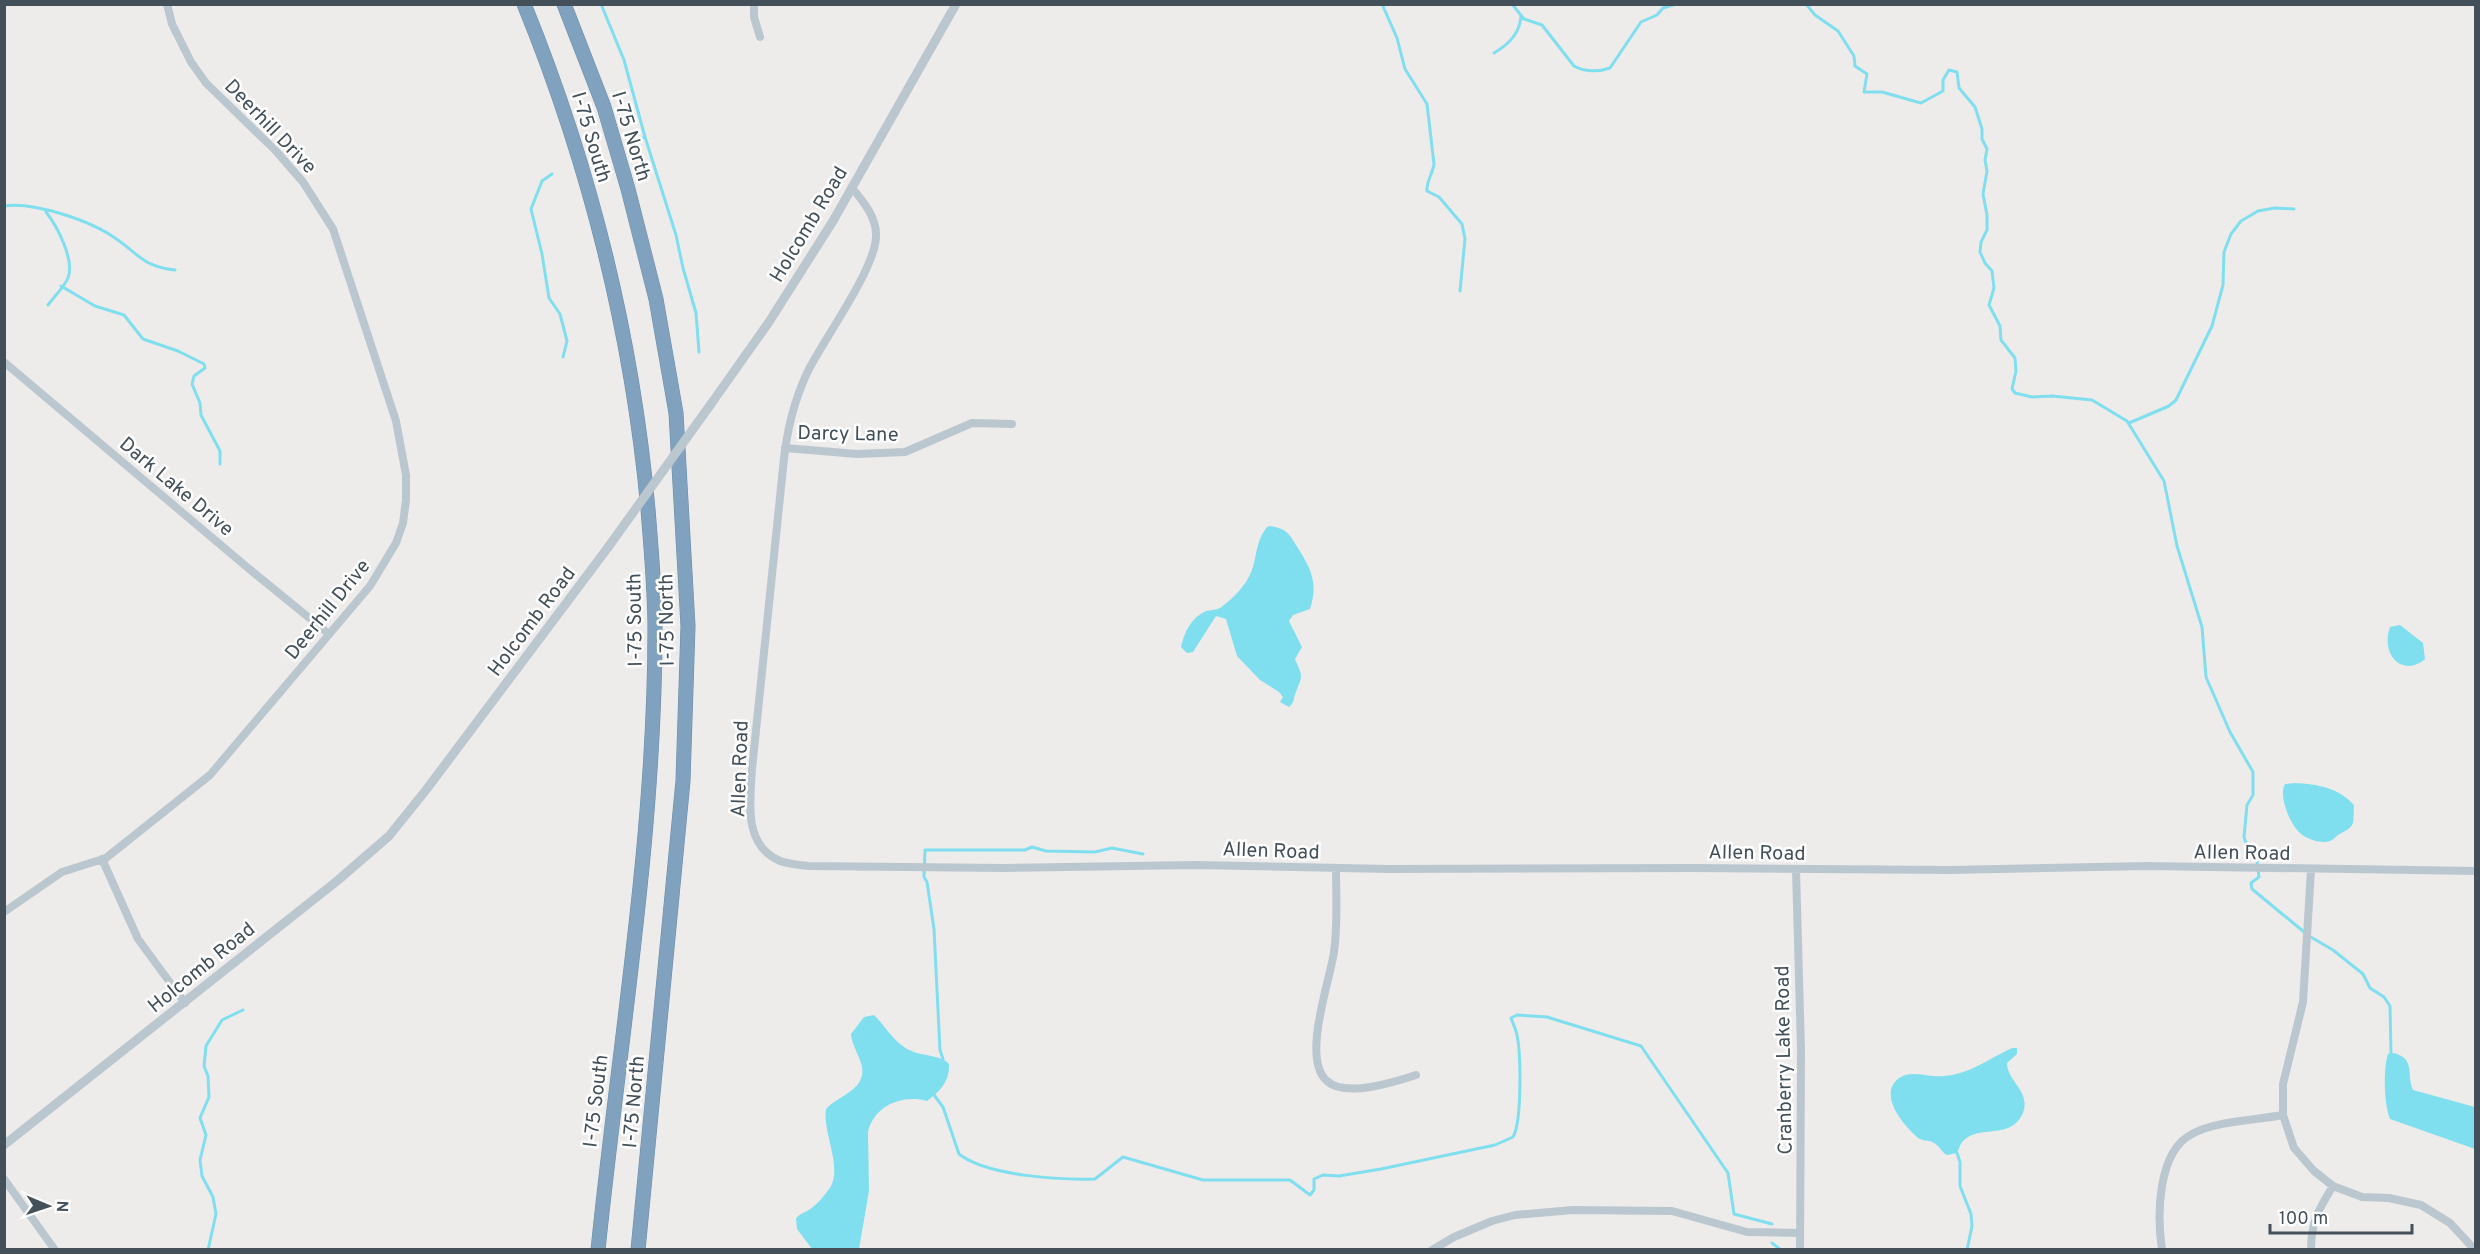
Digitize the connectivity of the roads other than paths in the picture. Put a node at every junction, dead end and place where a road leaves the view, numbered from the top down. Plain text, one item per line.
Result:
1 (167, 4) edge
2 (524, 4) edge
3 (564, 4) edge
4 (754, 4) edge
5 (956, 4) edge
6 (760, 37) dead end
7 (852, 188) junction
8 (4, 362) edge
9 (1012, 424) dead end
10 (785, 448) junction
11 (329, 634) junction
12 (102, 859) junction
13 (1336, 868) junction
14 (1796, 870) junction
15 (2311, 870) junction
16 (2475, 871) edge
17 (4, 912) edge
18 (185, 1003) junction
19 (1416, 1075) dead end
20 (2283, 1115) junction
21 (4, 1145) edge
22 (607, 1161) junction
23 (4, 1179) edge
24 (2333, 1186) junction
25 (1800, 1233) junction
26 (55, 1250) edge
27 (592, 1250) edge
28 (598, 1250) edge
29 (638, 1250) edge
30 (1432, 1250) edge
31 (1800, 1250) edge
32 (2162, 1250) edge
33 (2311, 1250) edge
34 (2475, 1250) edge

1 - 11 street, Deerhill Drive
2 - 22 highway, I-75 South
3 - 29 highway, I-75 North
4 - 6 street
5 - 7 street, Holcomb Road
7 - 10 street, Allen Road
7 - 18 street, Holcomb Road, bridge
8 - 11 street, Dark Lake Drive
9 - 10 street, Darcy Lane
10 - 13 street, Allen Road
11 - 12 street, Deerhill Drive
12 - 17 street, Deerhill Drive
12 - 18 street
13 - 14 street, Allen Road
13 - 19 street
14 - 15 street, Allen Road
14 - 25 street, Cranberry Lake Road
15 - 16 street, Allen Road
15 - 20 street
18 - 21 street, Holcomb Road
20 - 24 street
20 - 32 street
22 - 27 highway
22 - 28 highway, I-75 South
23 - 26 street
24 - 33 street
24 - 34 street
25 - 30 street
25 - 31 street, Cranberry Lake Road

